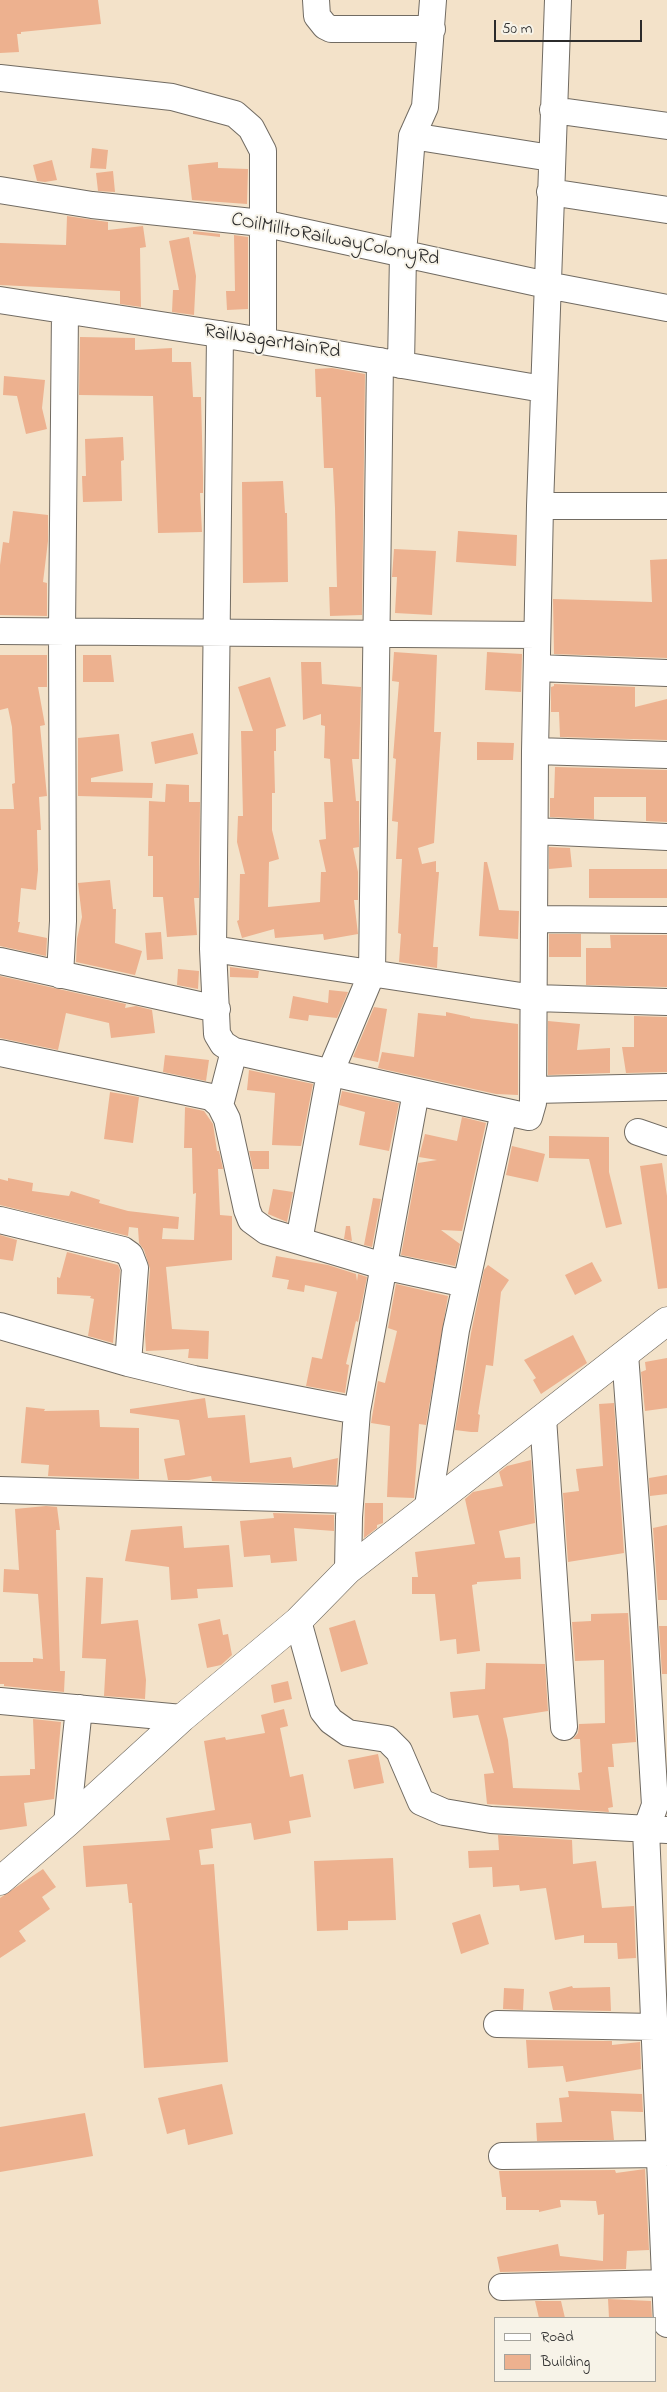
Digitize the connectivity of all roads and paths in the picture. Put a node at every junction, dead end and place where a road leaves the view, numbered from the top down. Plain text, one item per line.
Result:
1 (316, 0) edge
2 (434, 0) edge
3 (558, 0) edge
4 (432, 30) junction
5 (0, 78) edge
6 (553, 110) junction
7 (667, 126) edge
8 (412, 136) junction
9 (551, 158) junction
10 (0, 190) edge
11 (550, 192) junction
12 (667, 210) edge
13 (262, 223) junction
14 (403, 254) junction
15 (547, 285) junction
16 (0, 300) edge
17 (667, 308) edge
18 (65, 310) junction
19 (220, 334) junction
20 (263, 341) junction
21 (391, 363) junction
22 (543, 389) junction
23 (540, 506) junction
24 (667, 506) edge
25 (0, 631) edge
26 (62, 631) junction
27 (218, 633) junction
28 (377, 634) junction
29 (537, 635) junction
30 (537, 668) junction
31 (667, 673) edge
32 (535, 751) junction
33 (667, 755) edge
34 (536, 832) junction
35 (667, 838) edge
36 (535, 919) junction
37 (667, 920) edge
38 (213, 949) junction
39 (0, 961) edge
40 (372, 973) junction
41 (60, 975) junction
42 (534, 998) junction
43 (667, 1002) edge
44 (217, 1009) junction
45 (234, 1051) junction
46 (0, 1053) edge
47 (330, 1073) junction
48 (667, 1087) edge
49 (534, 1090) junction
50 (416, 1092) junction
51 (220, 1105) junction
52 (504, 1112) junction
53 (638, 1132) dead end
54 (667, 1142) edge
55 (0, 1220) edge
56 (299, 1241) junction
57 (383, 1266) junction
58 (466, 1284) junction
59 (667, 1321) edge
60 (0, 1326) edge
61 (625, 1354) junction
62 (128, 1363) junction
63 (356, 1411) junction
64 (543, 1418) junction
65 (0, 1490) edge
66 (350, 1500) junction
67 (428, 1506) junction
68 (348, 1570) junction
69 (298, 1621) junction
70 (0, 1701) edge
71 (79, 1708) junction
72 (182, 1718) junction
73 (564, 1727) dead end
74 (67, 1823) junction
75 (657, 1830) edge
76 (0, 1881) edge
77 (497, 2024) dead end
78 (655, 2027) junction
79 (660, 2154) junction
80 (502, 2156) dead end
81 (664, 2204) edge
82 (666, 2284) junction
83 (502, 2287) dead end
84 (667, 2324) edge

1 - 4 street
2 - 4 street
3 - 6 street
4 - 8 street
5 - 13 street
6 - 7 street
6 - 9 street
8 - 9 street
8 - 14 street
9 - 11 street
10 - 13 street, COilMilltoRailwayColonyRd
11 - 12 street
11 - 15 street
13 - 14 street, COilMilltoRailwayColonyRd
13 - 20 street
14 - 15 street, COilMilltoRailwayColonyRd
14 - 21 street
15 - 17 street, COilMilltoRailwayColonyRd
15 - 22 street
16 - 18 street, RailNagarMainRd
18 - 19 street, RailNagarMainRd
18 - 26 street
19 - 20 street, RailNagarMainRd
19 - 27 street
20 - 21 street, RailNagarMainRd
21 - 22 street, RailNagarMainRd
21 - 28 street
22 - 23 street
23 - 24 street
23 - 29 street
25 - 26 street
26 - 27 street
26 - 41 street
27 - 28 street
27 - 38 street
28 - 29 street
28 - 40 street
29 - 30 street
30 - 31 street
30 - 32 street
32 - 33 street
32 - 34 street
34 - 35 street
34 - 36 street
36 - 37 street
36 - 42 street
38 - 40 street
38 - 44 street
39 - 41 street
40 - 42 street
40 - 47 street
41 - 44 street
42 - 43 street
42 - 49 street
44 - 45 street
45 - 47 street
45 - 51 street
46 - 51 street
47 - 50 street
47 - 56 street
48 - 49 street
49 - 52 street
50 - 52 street
50 - 57 street
51 - 56 street
52 - 58 street
53 - 54 street
55 - 62 street
56 - 57 street
57 - 58 street
57 - 63 street
58 - 67 street
59 - 61 main road
60 - 62 street
61 - 64 main road
61 - 75 street
62 - 63 street
63 - 66 street
64 - 67 main road
64 - 73 street
65 - 66 street
66 - 68 street
67 - 68 main road
68 - 69 main road
69 - 72 main road
69 - 75 street
70 - 71 street
71 - 72 street
71 - 74 street
72 - 74 main road
74 - 76 main road
75 - 78 street
77 - 78 street
78 - 79 street
79 - 80 street
79 - 81 street
81 - 82 street
82 - 83 street
82 - 84 street

